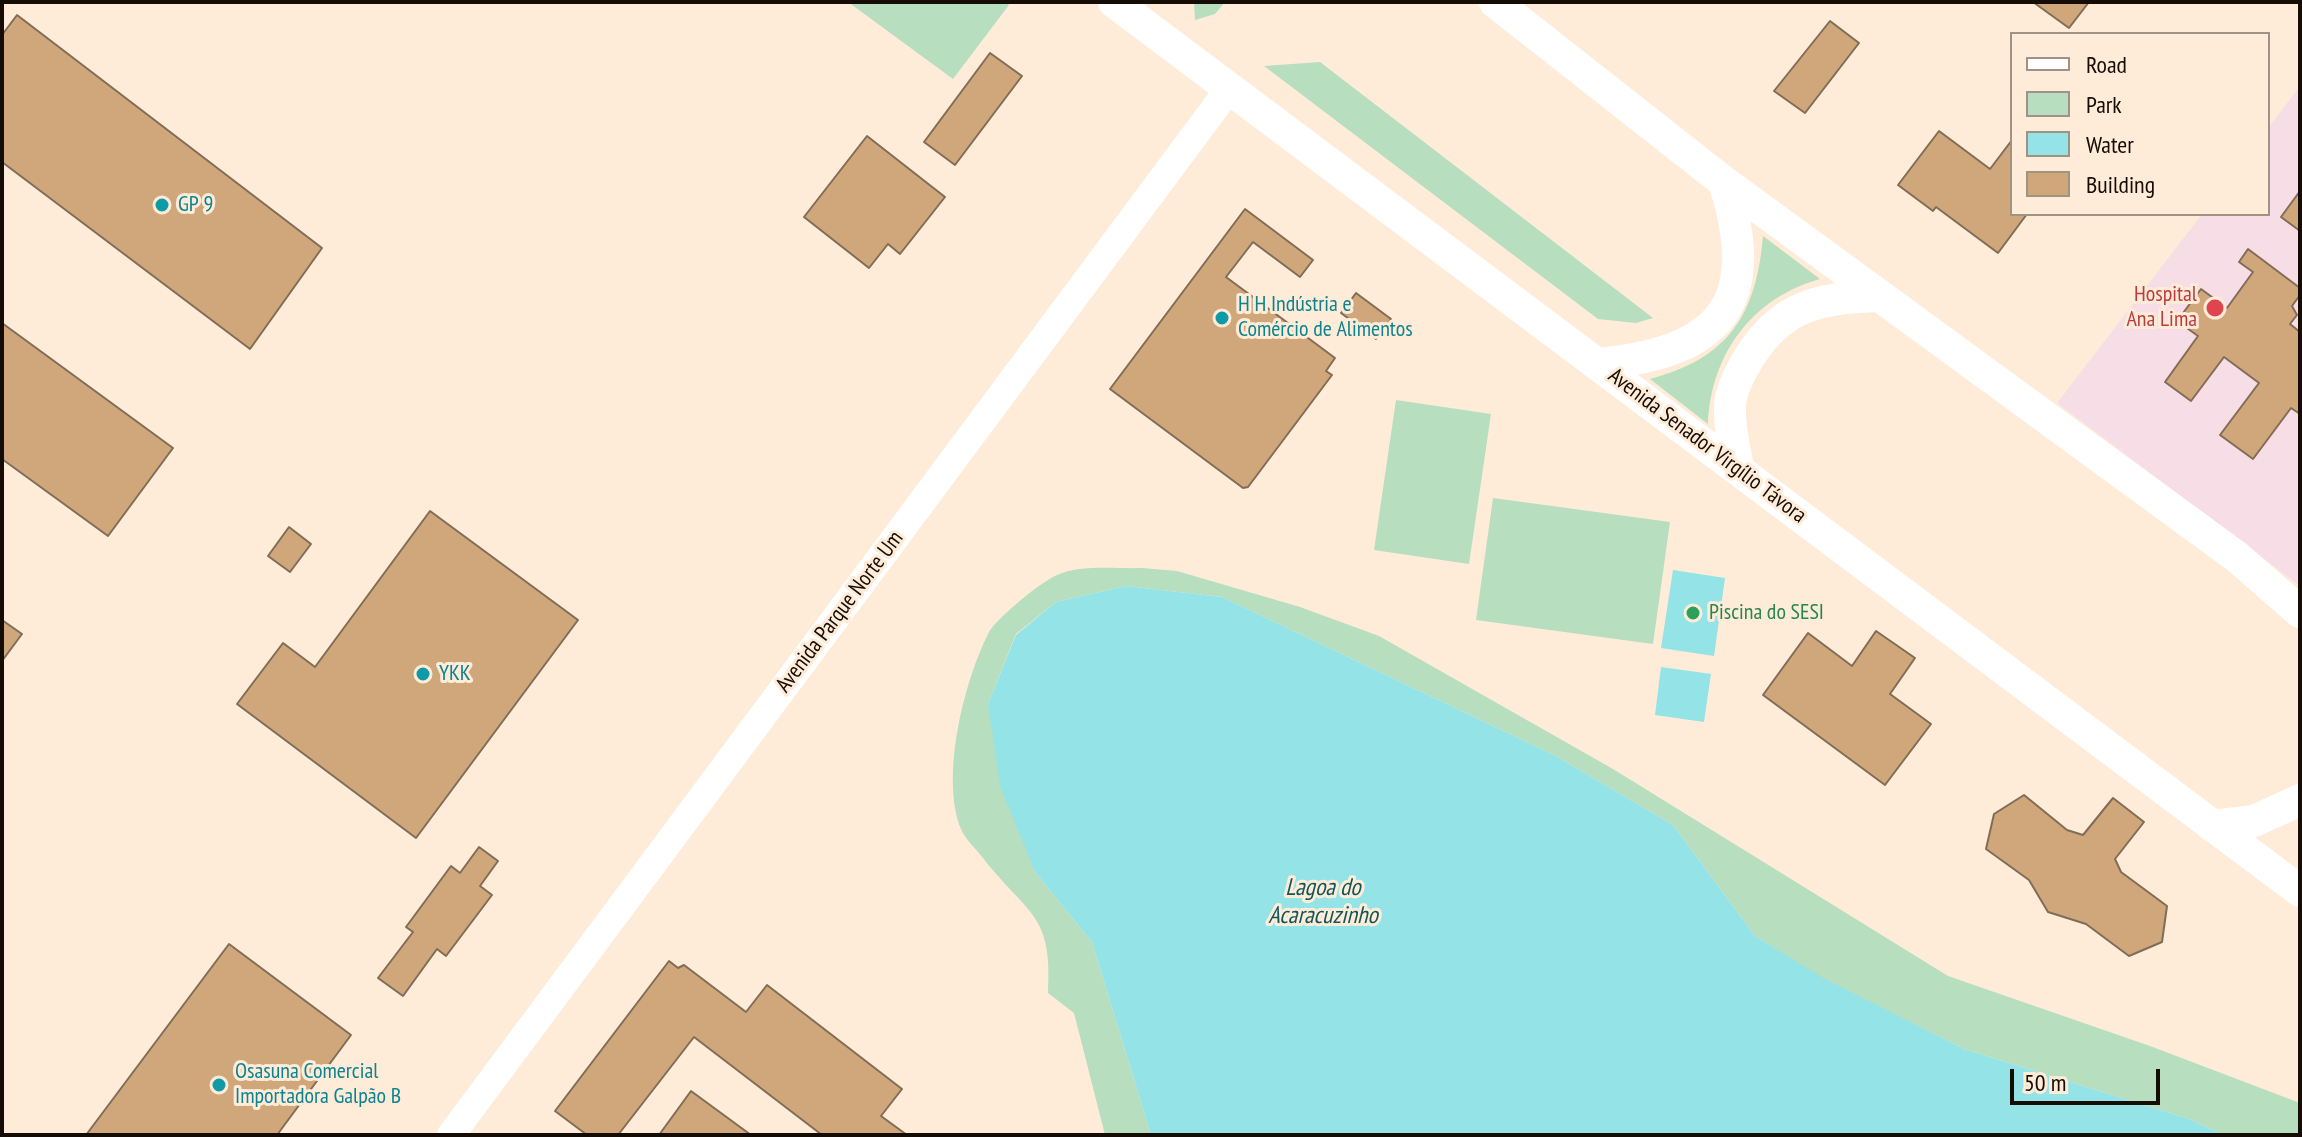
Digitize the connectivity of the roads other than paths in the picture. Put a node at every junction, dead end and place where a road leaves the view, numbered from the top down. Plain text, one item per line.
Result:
1 (1114, 2) edge
2 (1495, 2) edge
3 (1229, 89) junction
4 (1724, 182) junction
5 (1879, 296) junction
6 (1598, 364) junction
7 (1738, 469) junction
8 (2300, 612) edge
9 (2300, 800) edge
10 (2212, 826) junction
11 (2300, 891) edge
12 (451, 1135) edge

1 - 3 main road, Avenida Senador Virgílio Távora
2 - 4 main road
3 - 6 main road, Avenida Senador Virgílio Távora
3 - 12 street, Avenida Parque Norte Um
4 - 5 main road
4 - 6 main road
5 - 7 main road
5 - 8 main road
6 - 7 main road, Avenida Senador Virgílio Távora
7 - 10 main road, Avenida Senador Virgílio Távora
9 - 10 main road
10 - 11 main road, Avenida Senador Virgílio Távora

